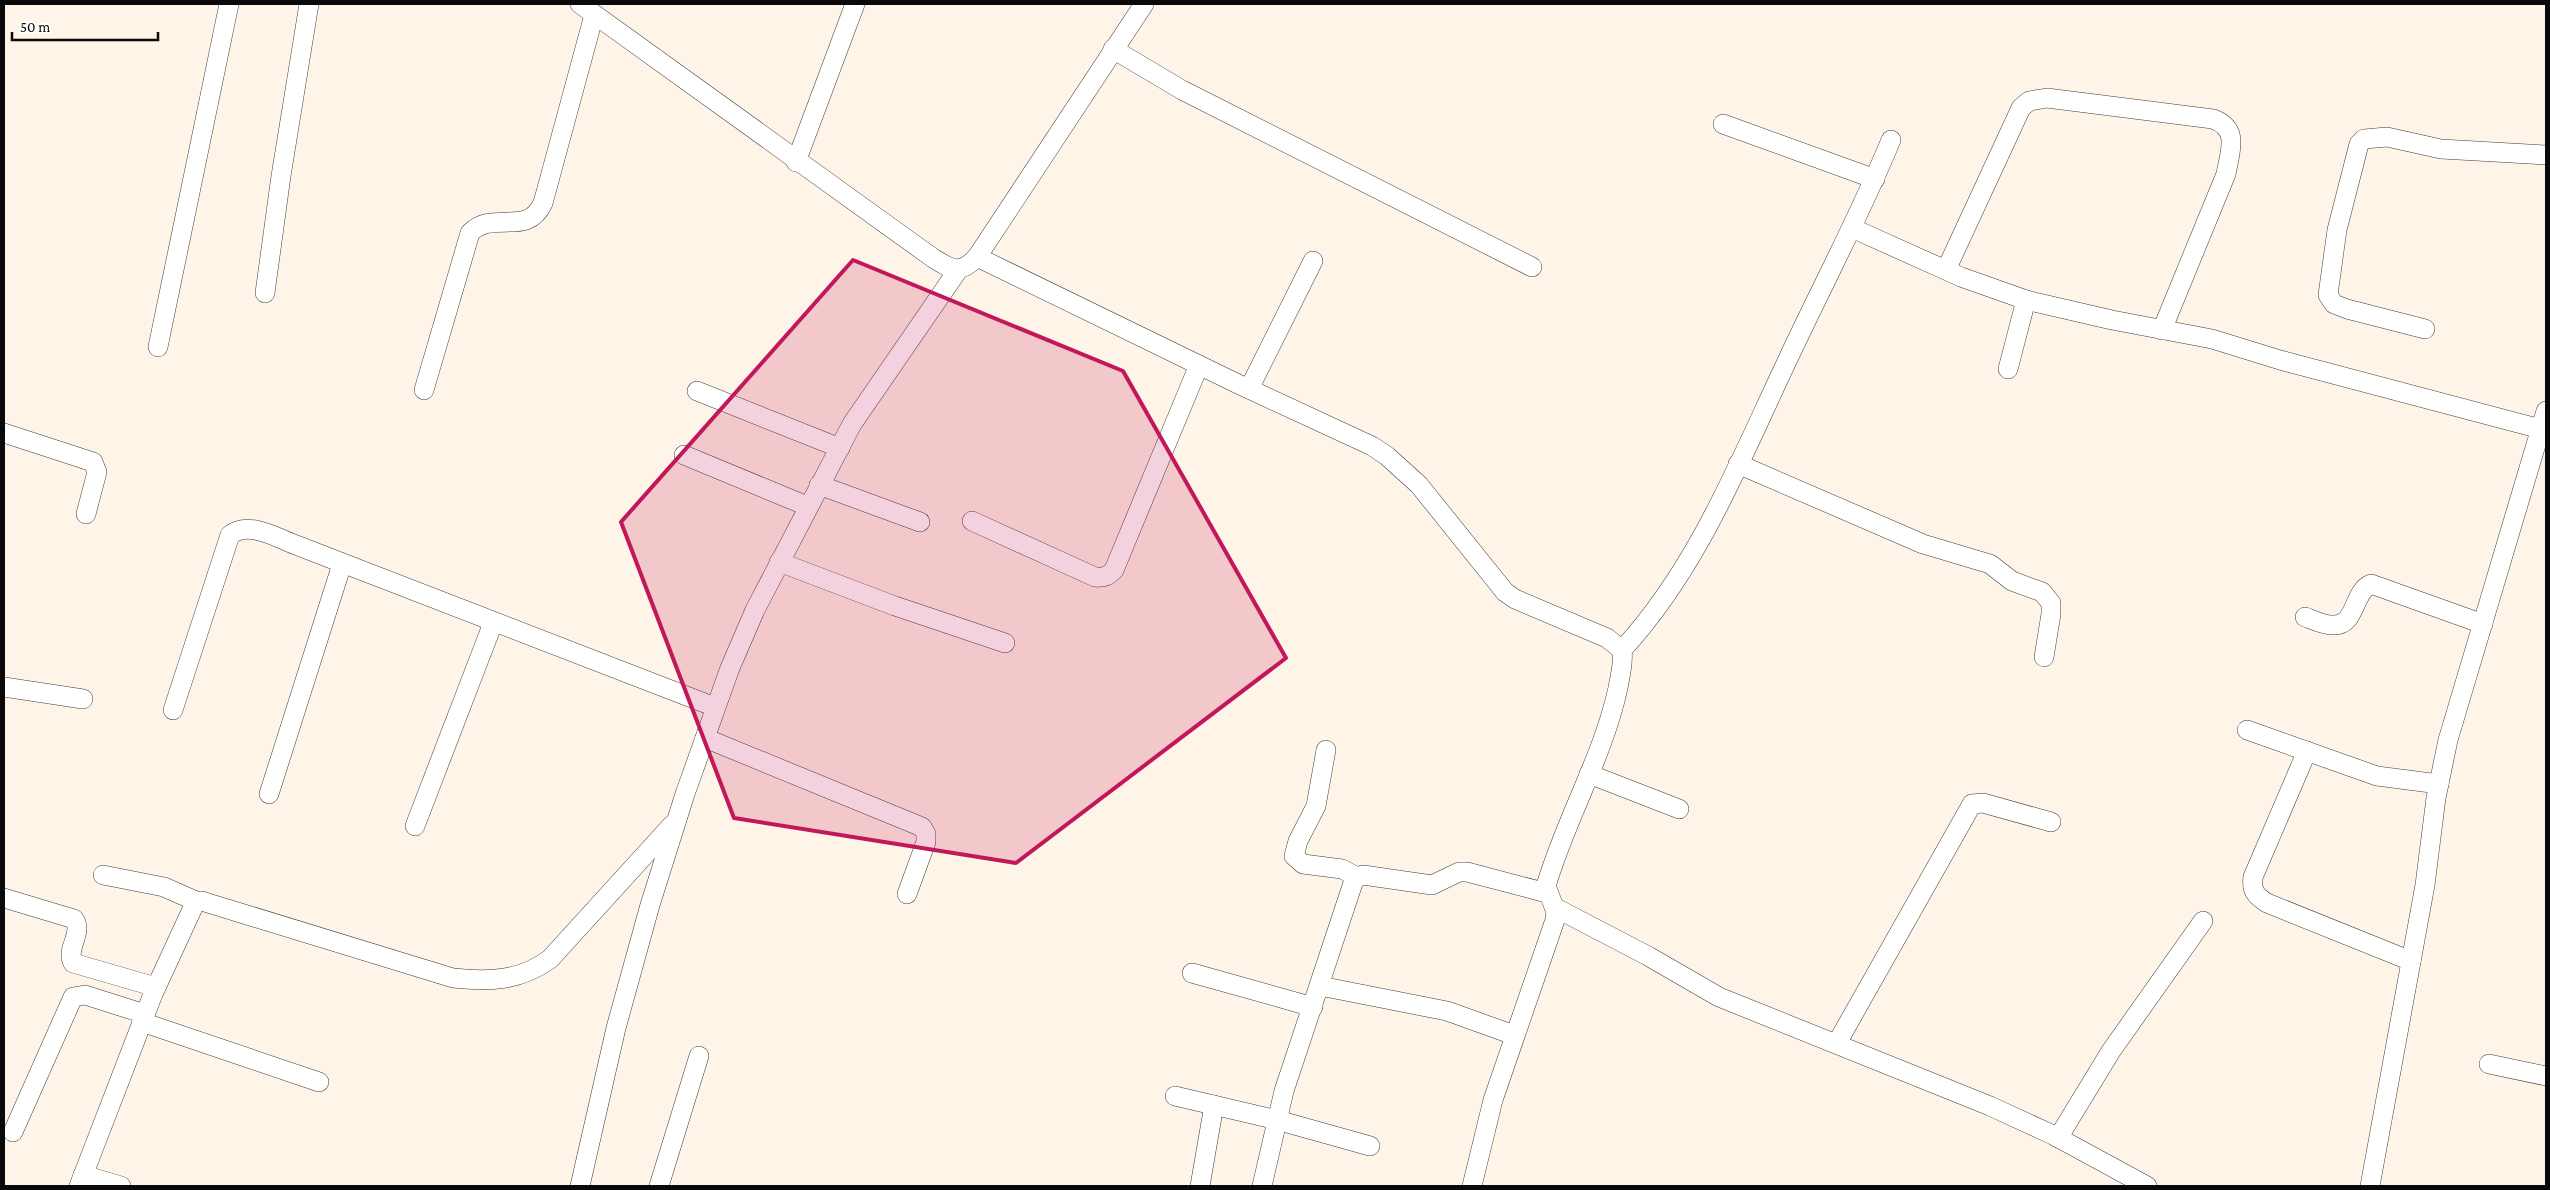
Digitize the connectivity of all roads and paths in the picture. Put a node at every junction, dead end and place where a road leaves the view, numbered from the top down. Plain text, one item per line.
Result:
1 (229, 4) edge
2 (309, 4) edge
3 (580, 4) edge
4 (855, 4) edge
5 (1144, 4) edge
6 (594, 16) junction
7 (1113, 49) junction
8 (1723, 124) dead end
9 (1891, 140) dead end
10 (2546, 154) edge
11 (796, 162) junction
12 (1875, 179) junction
13 (1852, 228) junction
14 (976, 257) junction
15 (1313, 261) dead end
16 (1532, 267) dead end
17 (958, 270) junction
18 (1946, 270) junction
19 (265, 293) dead end
20 (2026, 300) junction
21 (2425, 329) dead end
22 (2162, 330) junction
23 (158, 348) dead end
24 (1199, 365) junction
25 (2008, 369) dead end
26 (1249, 389) junction
27 (424, 390) dead end
28 (697, 391) dead end
29 (2546, 411) edge
30 (2541, 429) junction
31 (4, 433) edge
32 (840, 448) junction
33 (684, 455) dead end
34 (1738, 464) junction
35 (819, 485) junction
36 (807, 506) junction
37 (86, 514) dead end
38 (972, 520) dead end
39 (920, 522) dead end
40 (779, 562) junction
41 (342, 564) junction
42 (2305, 617) dead end
43 (493, 623) junction
44 (2483, 624) junction
45 (1005, 643) dead end
46 (1622, 650) junction
47 (2044, 657) dead end
48 (4, 687) edge
49 (83, 699) dead end
50 (715, 707) junction
51 (173, 710) dead end
52 (2247, 730) dead end
53 (705, 738) junction
54 (1326, 750) dead end
55 (2306, 752) junction
56 (1589, 774) junction
57 (2439, 784) junction
58 (269, 794) dead end
59 (1679, 809) dead end
60 (676, 821) junction
61 (2051, 822) dead end
62 (416, 826) dead end
63 (103, 875) dead end
64 (1357, 878) junction
65 (907, 894) dead end
66 (4, 898) edge
67 (1550, 900) junction
68 (198, 902) junction
69 (2202, 921) dead end
70 (2411, 961) junction
71 (1192, 973) dead end
72 (1320, 986) junction
73 (156, 987) junction
74 (1313, 1007) junction
75 (143, 1018) junction
76 (1514, 1035) junction
77 (1837, 1043) junction
78 (699, 1056) dead end
79 (2489, 1064) dead end
80 (2546, 1072) edge
81 (319, 1082) dead end
82 (1175, 1096) dead end
83 (1214, 1105) junction
84 (1277, 1120) junction
85 (14, 1132) dead end
86 (2058, 1138) junction
87 (1370, 1146) dead end
88 (81, 1180) edge
89 (121, 1186) edge
90 (580, 1186) edge
91 (660, 1186) edge
92 (1200, 1186) edge
93 (1262, 1186) edge
94 (1472, 1186) edge
95 (2147, 1186) edge
96 (2370, 1186) edge

1 - 23 street
2 - 19 street
3 - 6 street
4 - 11 street
5 - 7 street
6 - 11 street
6 - 27 street
7 - 14 street
7 - 16 street
8 - 12 street
9 - 12 street
10 - 21 street
11 - 17 street
12 - 13 street
13 - 18 street
13 - 34 street
14 - 17 street
14 - 24 street
15 - 26 street
17 - 32 street
18 - 20 street
18 - 22 street
20 - 22 street
20 - 25 street
22 - 30 street
24 - 26 street
24 - 38 street
26 - 46 street
28 - 32 street
29 - 30 street
30 - 44 street
31 - 37 street
32 - 35 street
33 - 36 street
34 - 46 street
34 - 47 street
35 - 36 street
35 - 39 street
36 - 40 street
40 - 45 street
40 - 50 street
41 - 43 street
41 - 51 street
41 - 58 street
42 - 44 street
43 - 50 street
43 - 62 street
44 - 57 street
46 - 56 street
48 - 49 street
50 - 53 street
52 - 55 street
53 - 60 street
53 - 65 street
54 - 64 street
55 - 57 street
55 - 70 street
56 - 59 street
56 - 67 street
57 - 70 street
60 - 68 street
60 - 90 street
61 - 77 street
63 - 68 street
64 - 67 street
64 - 72 street
66 - 73 street
67 - 76 street
67 - 77 street
68 - 73 street
69 - 86 street
70 - 96 street
71 - 74 street
72 - 74 street
72 - 76 street
73 - 75 street
74 - 84 street
75 - 81 street
75 - 85 street
75 - 88 street
76 - 94 street
77 - 86 street
78 - 91 street
79 - 80 street
82 - 83 street
83 - 84 street
83 - 92 street
84 - 87 street
84 - 93 street
86 - 95 street
88 - 89 street

